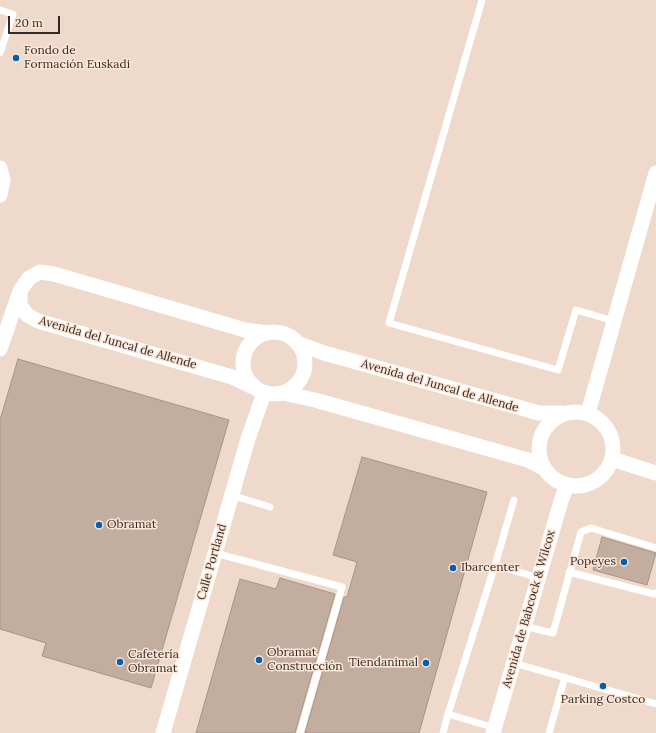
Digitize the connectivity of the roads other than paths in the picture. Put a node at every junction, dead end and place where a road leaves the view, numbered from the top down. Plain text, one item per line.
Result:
1 (482, 0) edge
2 (0, 10) edge
3 (0, 53) edge
4 (0, 168) edge
5 (656, 173) edge
6 (0, 195) edge
7 (20, 291) junction
8 (614, 321) junction
9 (268, 333) junction
10 (297, 343) junction
11 (0, 349) edge
12 (260, 391) junction
13 (283, 393) junction
14 (562, 413) junction
15 (588, 413) junction
16 (612, 459) junction
17 (543, 468) junction
18 (656, 473) edge
19 (567, 486) junction
20 (231, 495) junction
21 (514, 500) dead end
22 (270, 507) dead end
23 (656, 548) edge
24 (215, 553) junction
25 (495, 565) junction
26 (570, 572) junction
27 (539, 578) junction
28 (656, 593) edge
29 (524, 626) junction
30 (514, 663) junction
31 (565, 677) junction
32 (656, 704) edge
33 (448, 714) junction
34 (494, 730) edge
35 (163, 733) edge
36 (300, 733) edge
37 (443, 733) edge
38 (549, 733) edge

1 - 8 lane
2 - 3 lane
4 - 6 street
5 - 8 street
7 - 9 street
7 - 11 street
7 - 12 street, Avenida del Juncal de Allende
8 - 15 street
9 - 10 street
9 - 12 street
10 - 13 street
10 - 14 street, Avenida del Juncal de Allende
12 - 13 street
12 - 20 street, Calle Portland
13 - 17 street
14 - 15 street
14 - 17 street
15 - 16 street
16 - 18 street
16 - 19 street
17 - 19 street
19 - 27 street, Avenida de Babcock & Wilcox
20 - 22 lane
20 - 24 street, Calle Portland
21 - 25 lane
23 - 26 lane
24 - 35 street, Calle Portland
24 - 36 lane
25 - 27 lane
25 - 33 lane
26 - 28 lane
26 - 29 lane
27 - 29 street, Avenida de Babcock & Wilcox
29 - 30 street, Avenida de Babcock & Wilcox
30 - 31 lane
30 - 34 street, Avenida de Babcock & Wilcox
31 - 32 lane
31 - 38 lane
33 - 34 lane
33 - 37 lane

